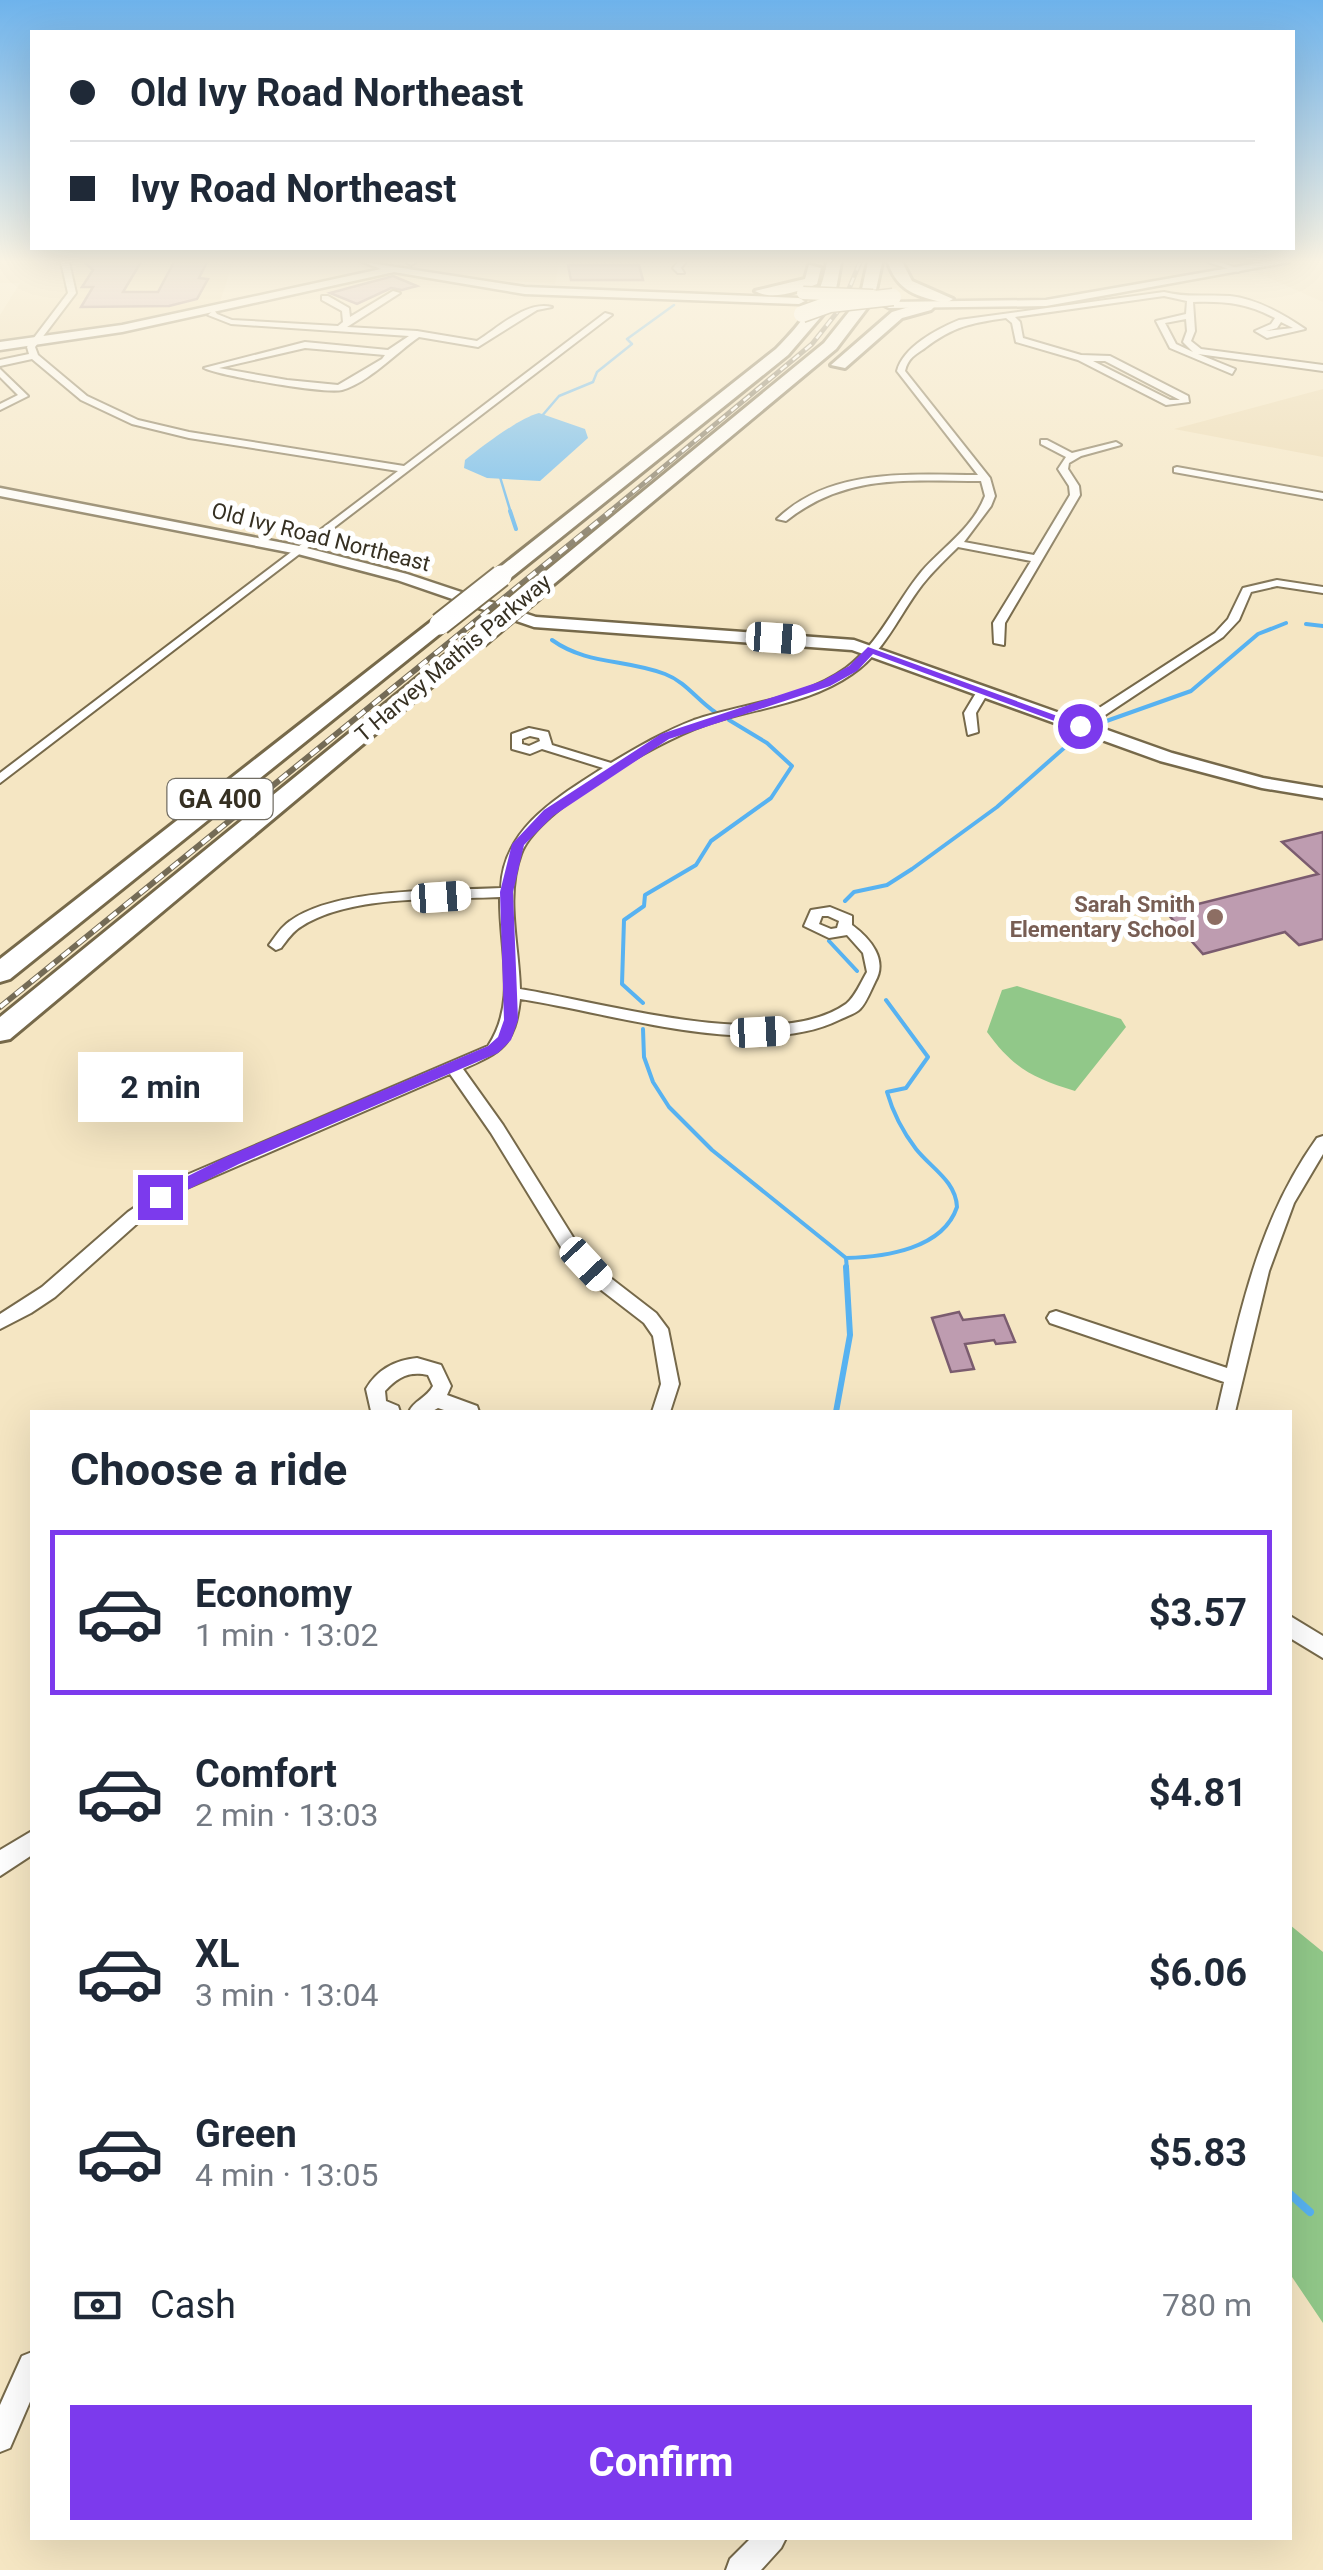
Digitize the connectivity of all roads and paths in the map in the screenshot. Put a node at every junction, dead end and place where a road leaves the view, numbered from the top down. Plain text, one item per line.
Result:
1 (10, 382) edge
2 (69, 382) edge
3 (281, 382) edge
4 (351, 382) edge
5 (520, 382) edge
6 (714, 382) edge
7 (745, 382) edge
8 (786, 382) edge
9 (913, 382) edge
10 (1128, 382) edge
11 (1154, 382) edge
12 (0, 407) edge
13 (760, 430) dead end
14 (1044, 442) dead end
15 (1116, 445) dead end
16 (1072, 456) junction
17 (405, 469) junction
18 (1177, 470) dead end
19 (985, 478) junction
20 (0, 492) edge
21 (1323, 496) edge
22 (636, 508) junction
23 (782, 519) dead end
24 (954, 543) junction
25 (299, 550) junction
26 (1037, 560) junction
27 (502, 576) junction
28 (1323, 590) edge
29 (1000, 644) dead end
30 (872, 650) junction
31 (983, 691) junction
32 (1080, 726) junction
33 (972, 732) dead end
34 (544, 746) dead end
35 (616, 768) junction
36 (0, 779) edge
37 (1323, 793) edge
38 (507, 892) junction
39 (847, 928) dead end
40 (276, 944) dead end
41 (0, 973) edge
42 (510, 993) junction
43 (0, 1032) edge
44 (454, 1068) junction
45 (1323, 1142) edge
46 (1056, 1318) dead end
47 (0, 1322) edge
48 (1234, 1378) junction
49 (436, 1399) junction
50 (387, 1410) edge
51 (421, 1410) edge
52 (465, 1410) edge
53 (662, 1410) edge
54 (1226, 1410) edge
55 (1292, 1627) edge
56 (1323, 1648) edge
57 (30, 1843) edge
58 (0, 1864) edge
59 (30, 2370) edge
60 (0, 2438) edge
61 (768, 2540) edge
62 (741, 2570) edge

1 - 12 street
2 - 17 street
3 - 4 street
5 - 17 street
6 - 27 highway
7 - 27 highway, T Harvey Mathis Parkway / GA 400
8 - 22 highway, T Harvey Mathis Parkway / GA 400
9 - 19 street
10 - 11 street
13 - 22 highway
14 - 16 street
15 - 16 street
16 - 26 street
17 - 25 street
18 - 21 street
19 - 23 street
19 - 24 street
20 - 25 main road, Old Ivy Road Northeast
22 - 43 highway, T Harvey Mathis Parkway / GA 400, bridge
24 - 26 street
24 - 30 street
25 - 30 main road, Old Ivy Road Northeast
25 - 36 street
26 - 29 street
27 - 41 highway, T Harvey Mathis Parkway / GA 400, bridge
28 - 32 street
30 - 31 main road, Old Ivy Road Northeast
30 - 35 street
31 - 32 main road, Old Ivy Road Northeast
31 - 33 street
32 - 37 main road, Old Ivy Road Northeast
34 - 35 street
35 - 38 street
38 - 40 street
38 - 42 street
39 - 42 street
42 - 44 street
44 - 47 street
44 - 53 street
45 - 48 street
46 - 48 street
48 - 54 street
49 - 50 street
49 - 51 street
49 - 52 street
55 - 56 street
57 - 58 street
59 - 60 street
61 - 62 street

